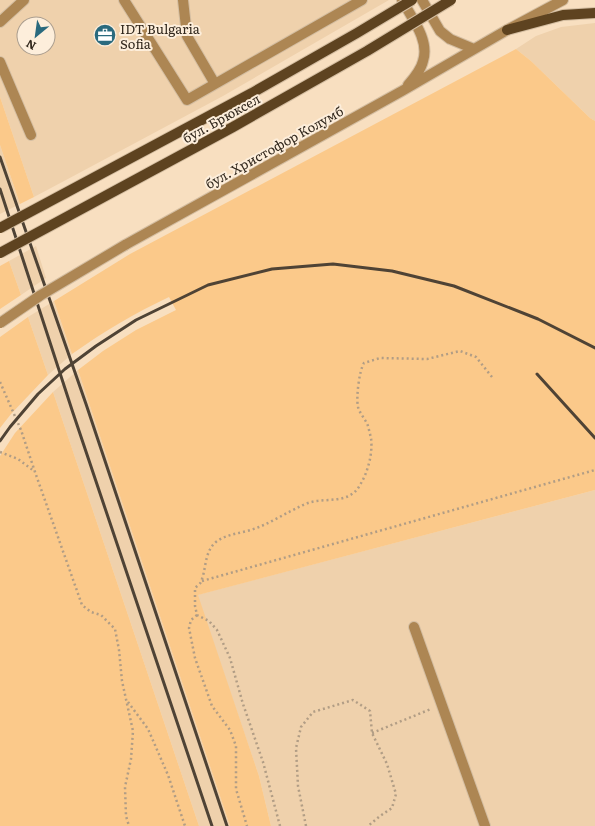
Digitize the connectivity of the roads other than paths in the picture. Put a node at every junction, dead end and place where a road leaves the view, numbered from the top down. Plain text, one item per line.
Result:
1 (24, 0) edge
2 (124, 0) edge
3 (183, 0) edge
4 (362, 0) edge
5 (402, 0) edge
6 (412, 0) edge
7 (422, 0) edge
8 (451, 0) edge
9 (563, 0) edge
10 (595, 13) edge
11 (0, 21) edge
12 (507, 30) junction
13 (474, 49) junction
14 (0, 62) edge
15 (215, 84) junction
16 (402, 91) junction
17 (31, 135) dead end
18 (0, 228) edge
19 (0, 253) edge
20 (0, 323) edge
21 (414, 627) dead end
22 (485, 826) edge

1 - 11 street
2 - 15 street
3 - 15 street
4 - 15 street
5 - 16 street
6 - 18 main road, бул. Брюксел, bridge
7 - 13 street
8 - 19 main road, бул. Брюксел, bridge
9 - 12 street, бул. Христофор Колумб
10 - 12 main road
12 - 13 street, бул. Христофор Колумб
13 - 16 street, бул. Христофор Колумб
14 - 17 street
16 - 20 street, бул. Христофор Колумб, bridge
21 - 22 street

